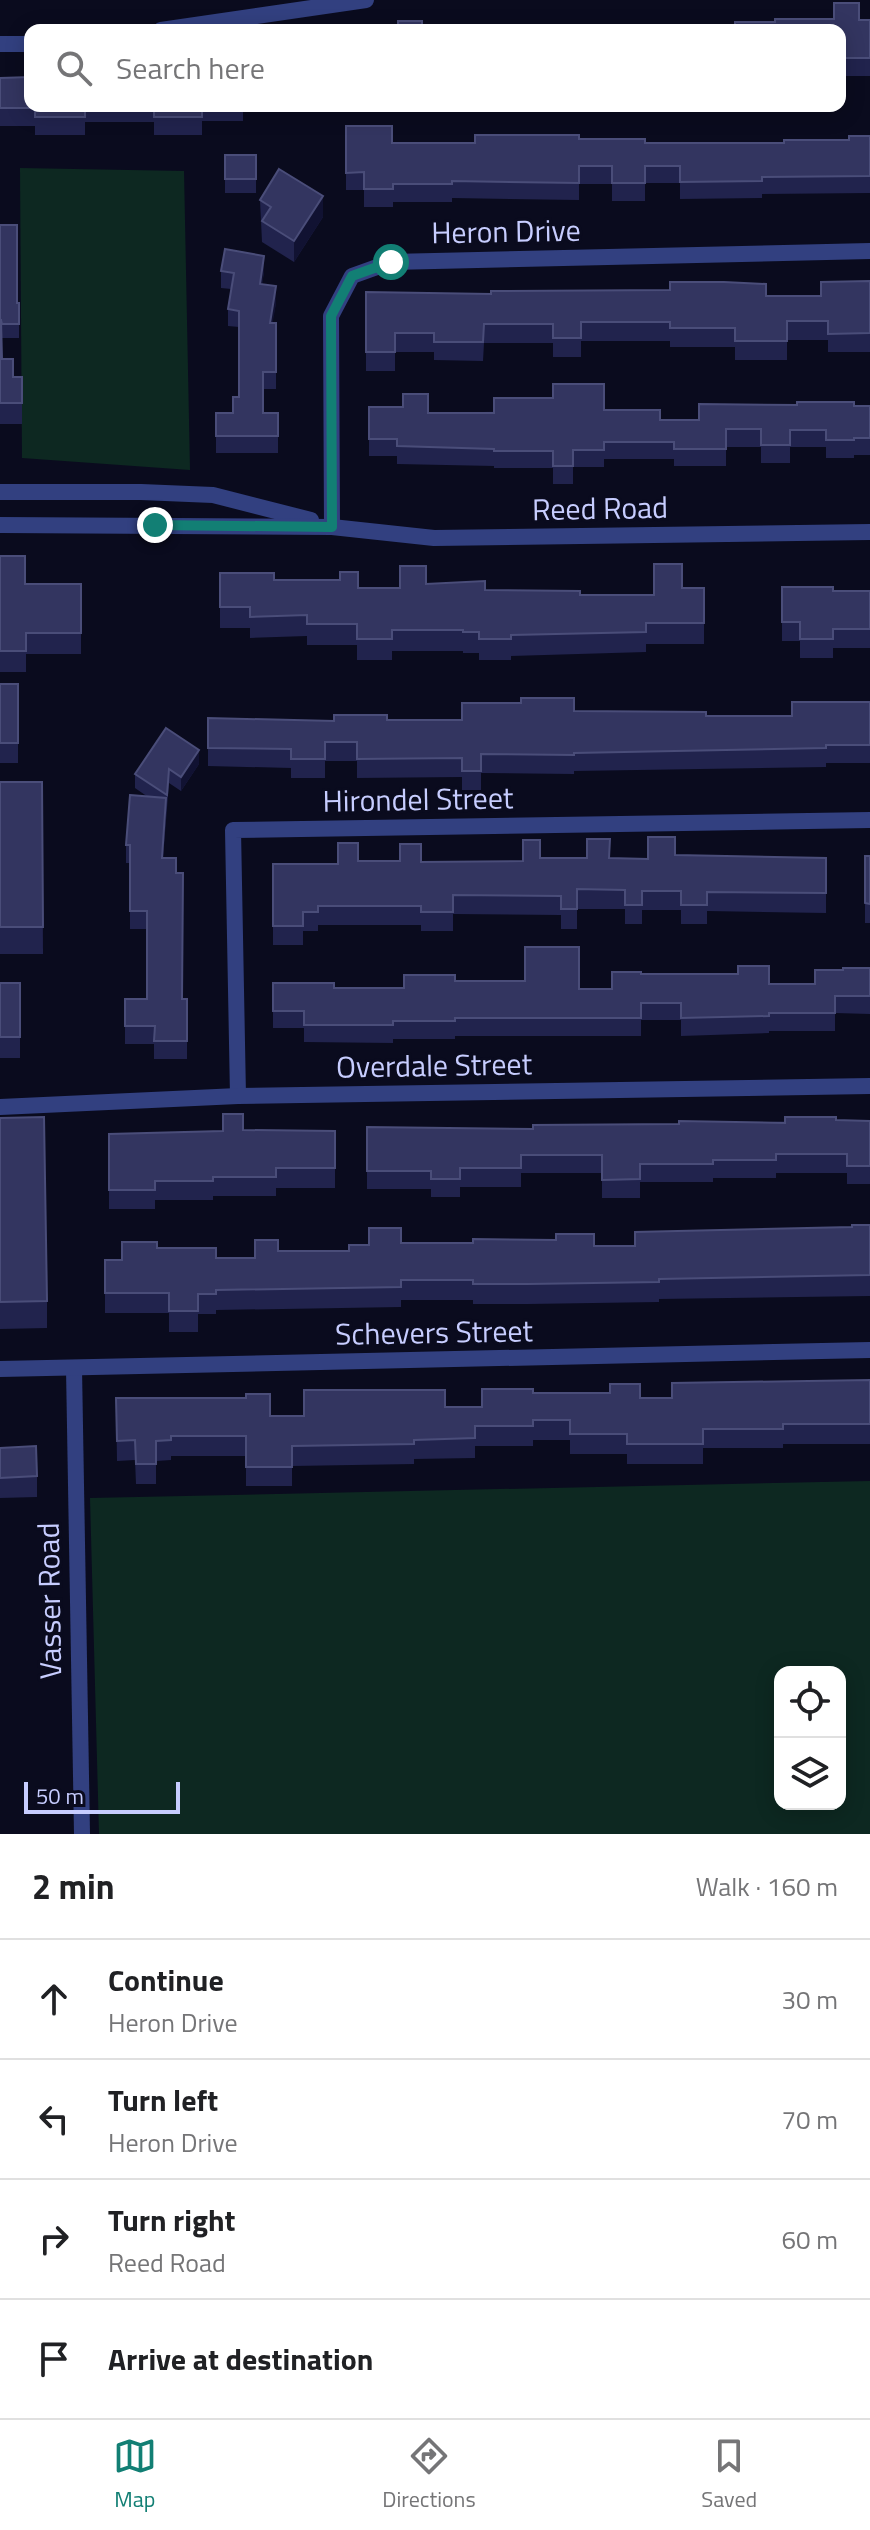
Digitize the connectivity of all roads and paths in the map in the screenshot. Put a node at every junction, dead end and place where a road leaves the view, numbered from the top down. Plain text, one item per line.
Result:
1 (366, 0) edge
2 (202, 24) edge
3 (0, 44) edge
4 (24, 44) edge
5 (870, 251) edge
6 (0, 492) edge
7 (0, 525) edge
8 (332, 527) junction
9 (870, 532) edge
10 (870, 820) edge
11 (870, 1086) edge
12 (238, 1096) junction
13 (0, 1107) edge
14 (870, 1350) edge
15 (74, 1368) junction
16 (0, 1369) edge
17 (82, 1834) edge

1 - 2 street
3 - 4 street
5 - 8 street, Heron Drive
6 - 8 street, Reed Road
7 - 8 street, Reed Road
8 - 9 street, Reed Road
10 - 12 street, Hirondel Street
11 - 12 street, Overdale Street
12 - 13 street, Overdale Street
14 - 15 street, Schevers Street
15 - 16 street, Schevers Street
15 - 17 street, Vasser Road

